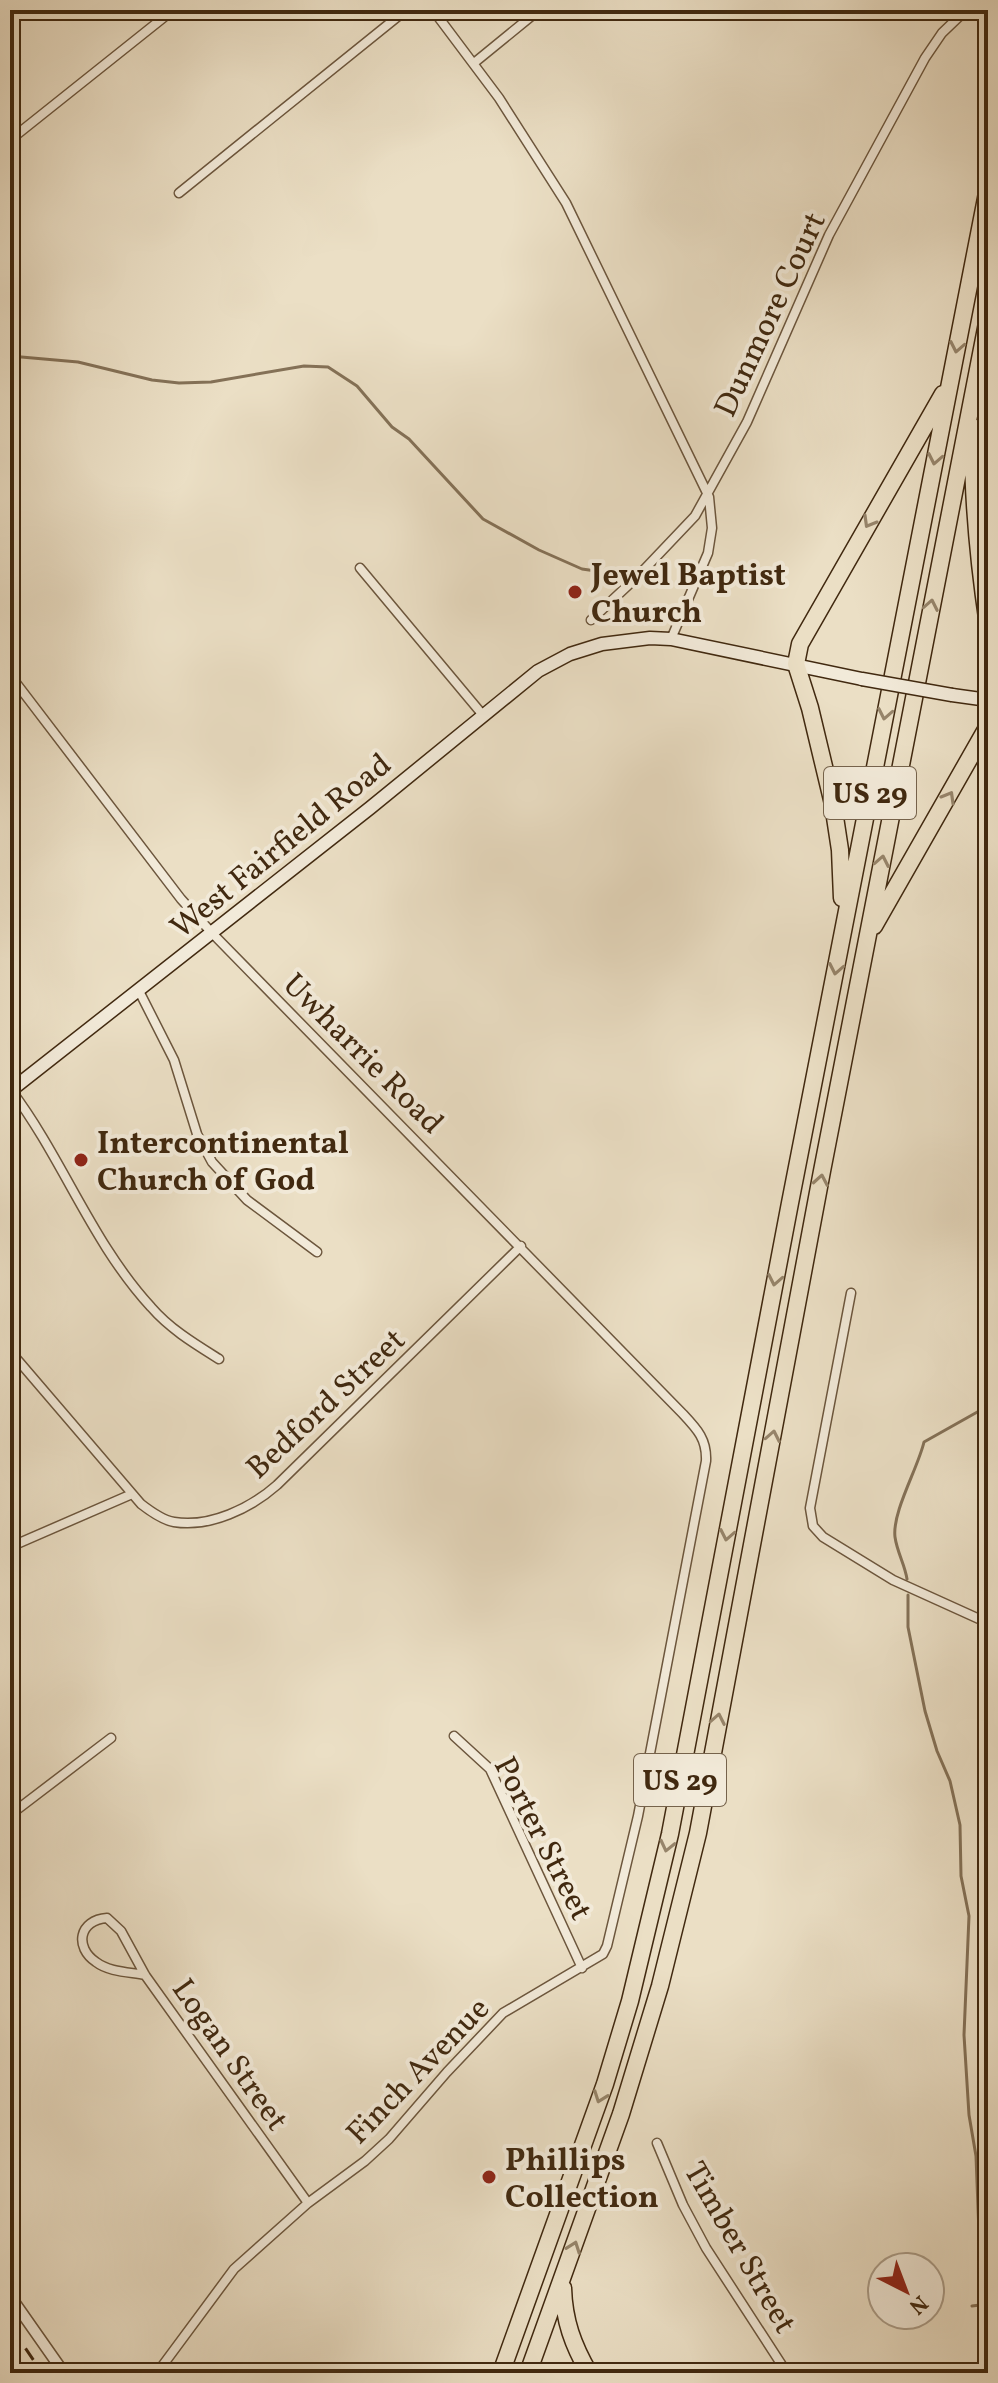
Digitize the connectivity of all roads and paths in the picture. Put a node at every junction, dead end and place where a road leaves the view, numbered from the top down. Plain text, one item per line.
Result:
1 (173, 10) edge
2 (406, 10) edge
3 (433, 10) edge
4 (539, 10) edge
5 (966, 10) edge
6 (474, 63) junction
7 (10, 140) edge
8 (988, 188) edge
9 (179, 193) dead end
10 (988, 318) edge
11 (950, 382) junction
12 (974, 382) junction
13 (707, 494) junction
14 (360, 568) dead end
15 (591, 620) dead end
16 (988, 625) edge
17 (671, 639) junction
18 (796, 664) junction
19 (10, 675) edge
20 (988, 700) edge
21 (482, 714) junction
22 (988, 726) edge
23 (844, 927) junction
24 (212, 933) junction
25 (867, 937) junction
26 (139, 991) junction
27 (10, 1091) edge
28 (521, 1246) junction
29 (317, 1252) dead end
30 (851, 1293) dead end
31 (10, 1351) edge
32 (219, 1359) dead end
33 (705, 1444) joint
34 (132, 1494) junction
35 (10, 1547) edge
36 (988, 1623) edge
37 (454, 1736) dead end
38 (111, 1738) dead end
39 (10, 1815) edge
40 (582, 1968) junction
41 (145, 1975) junction
42 (657, 2143) dead end
43 (308, 2203) junction
44 (563, 2276) junction
45 (10, 2296) edge
46 (513, 2341) junction
47 (64, 2373) edge
48 (157, 2373) edge
49 (495, 2373) edge
50 (501, 2373) edge
51 (528, 2373) edge
52 (589, 2373) edge
53 (787, 2373) edge

1 - 7 street
2 - 9 street
3 - 6 street
4 - 6 street
5 - 13 street, Dunmore Court
6 - 13 street
8 -> 11 highway, US 29
10 - 12 highway, US 29
11 -> 18 highway
11 -> 23 highway, US 29
12 - 16 highway
25 -> 12 highway, US 29
13 - 15 street, Dunmore Court
13 - 17 street
14 - 21 street
17 - 18 main road, West Fairfield Road
17 - 21 main road, West Fairfield Road
18 - 20 main road, West Fairfield Road, bridge
18 - 23 highway
19 - 24 street, Uwharrie Road
21 - 24 main road, West Fairfield Road
25 -> 22 highway
23 -> 46 highway, US 29
24 - 26 main road, West Fairfield Road
24 - 28 street, Uwharrie Road
44 -> 25 highway, US 29
26 - 27 main road, West Fairfield Road
26 - 29 street
27 - 32 street
28 - 33 street, Uwharrie Road
28 - 34 street, Bedford Street
30 - 36 street
31 - 34 street, Bedford Street
33 - 40 street, Finch Avenue
34 - 35 street
37 - 40 street, Porter Street
38 - 39 street
40 - 43 street, Finch Avenue
41 - 41 street, Logan Street
41 - 43 street, Logan Street
42 - 53 street, Timber Street
43 - 48 street, Finch Avenue
44 - 51 highway, US 29
44 - 52 highway
45 - 47 street
46 - 49 highway
46 - 50 highway, US 29

